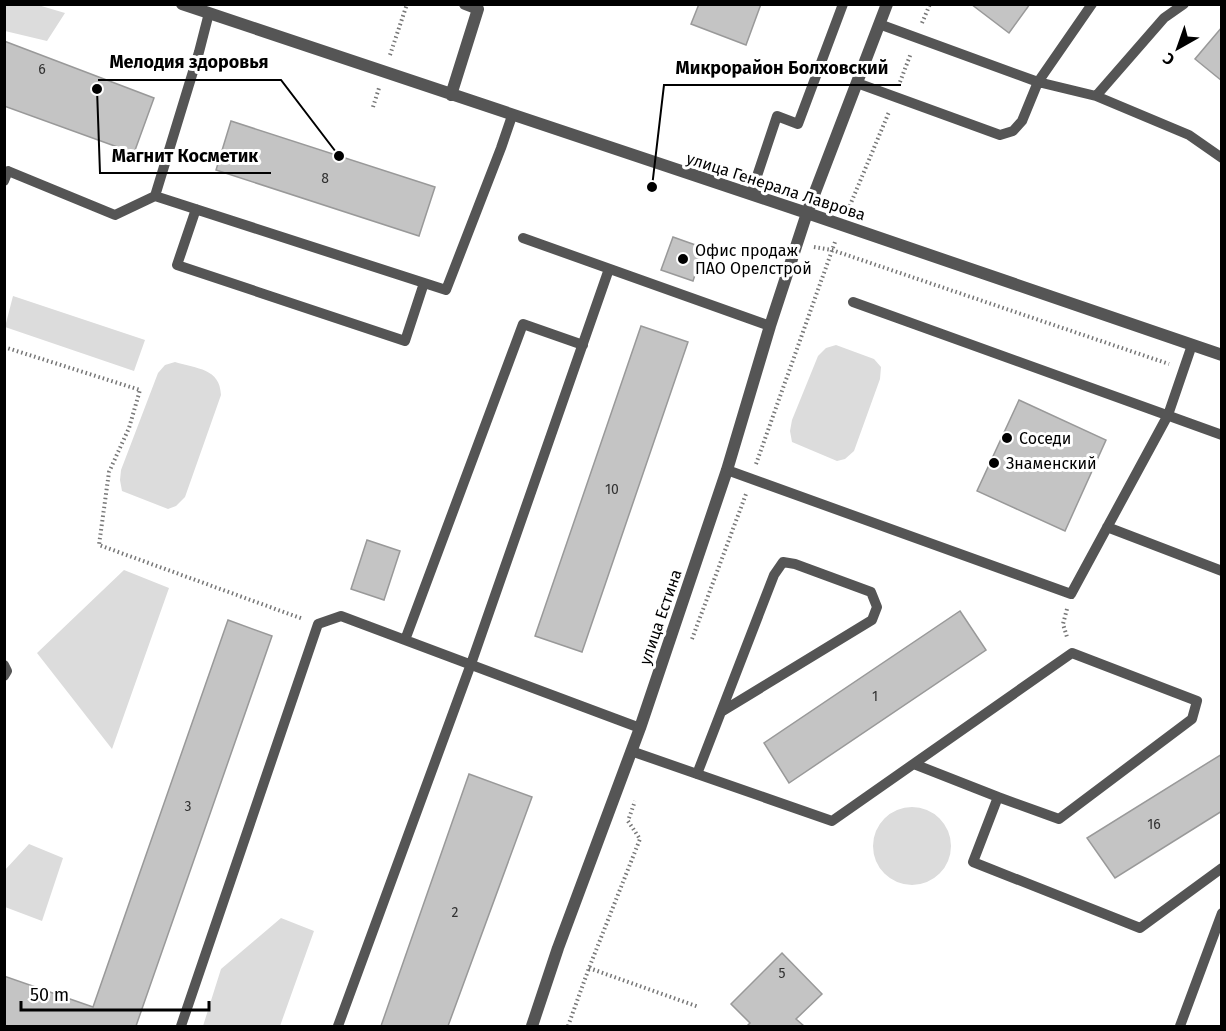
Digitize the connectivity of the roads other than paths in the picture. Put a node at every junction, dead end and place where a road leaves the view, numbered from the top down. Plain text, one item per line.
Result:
1 (182, 4) edge
2 (465, 4) edge
3 (843, 4) edge
4 (886, 4) edge
5 (1092, 4) edge
6 (1184, 4) edge
7 (209, 13) junction
8 (879, 24) junction
9 (1038, 82) junction
10 (857, 83) junction
11 (451, 95) junction
12 (1096, 96) junction
13 (512, 116) junction
14 (1221, 158) edge
15 (4, 181) edge
16 (751, 194) junction
17 (155, 196) junction
18 (196, 209) junction
19 (807, 213) junction
20 (523, 238) dead end
21 (609, 269) junction
22 (424, 283) junction
23 (853, 302) dead end
24 (770, 326) junction
25 (583, 345) junction
26 (1192, 345) junction
27 (1221, 355) edge
28 (1168, 415) junction
29 (1221, 435) edge
30 (727, 470) junction
31 (1107, 527) junction
32 (1221, 571) edge
33 (405, 640) junction
34 (471, 664) junction
35 (4, 665) edge
36 (4, 676) edge
37 (721, 712) junction
38 (640, 728) junction
39 (632, 751) junction
40 (914, 764) junction
41 (697, 774) junction
42 (998, 797) junction
43 (1221, 868) edge
44 (1221, 913) edge
45 (181, 1026) edge
46 (338, 1026) edge
47 (532, 1026) edge
48 (1180, 1026) edge

1 - 7 street, улица Генерала Лаврова
2 - 11 street
3 - 16 lane
4 - 8 street, улица Естина
5 - 9 lane
6 - 12 lane
7 - 11 street, улица Генерала Лаврова
7 - 17 lane
8 - 9 lane
8 - 10 street, улица Естина
9 - 10 lane
9 - 12 lane
10 - 19 street, улица Естина
11 - 13 street, улица Генерала Лаврова
12 - 14 lane
13 - 16 street, улица Генерала Лаврова
13 - 22 lane
15 - 17 lane
16 - 19 street, улица Генерала Лаврова
17 - 18 lane
18 - 22 lane
18 - 22 lane
19 - 24 street, улица Естина
19 - 26 street, улица Генерала Лаврова
20 - 21 lane
21 - 24 lane
21 - 25 lane
23 - 28 lane
24 - 30 street, улица Естина
25 - 33 lane
25 - 34 lane
26 - 27 street, улица Генерала Лаврова
26 - 28 lane
28 - 29 lane
28 - 31 lane
30 - 31 lane
30 - 38 street, улица Естина
31 - 32 lane
33 - 34 lane
33 - 45 lane
34 - 38 lane
34 - 46 lane
35 - 36 lane
37 - 37 lane
37 - 41 lane
38 - 39 street, улица Естина
39 - 41 lane
39 - 47 street, улица Естина
40 - 41 lane
40 - 42 lane
40 - 42 lane
42 - 43 lane
44 - 48 lane

